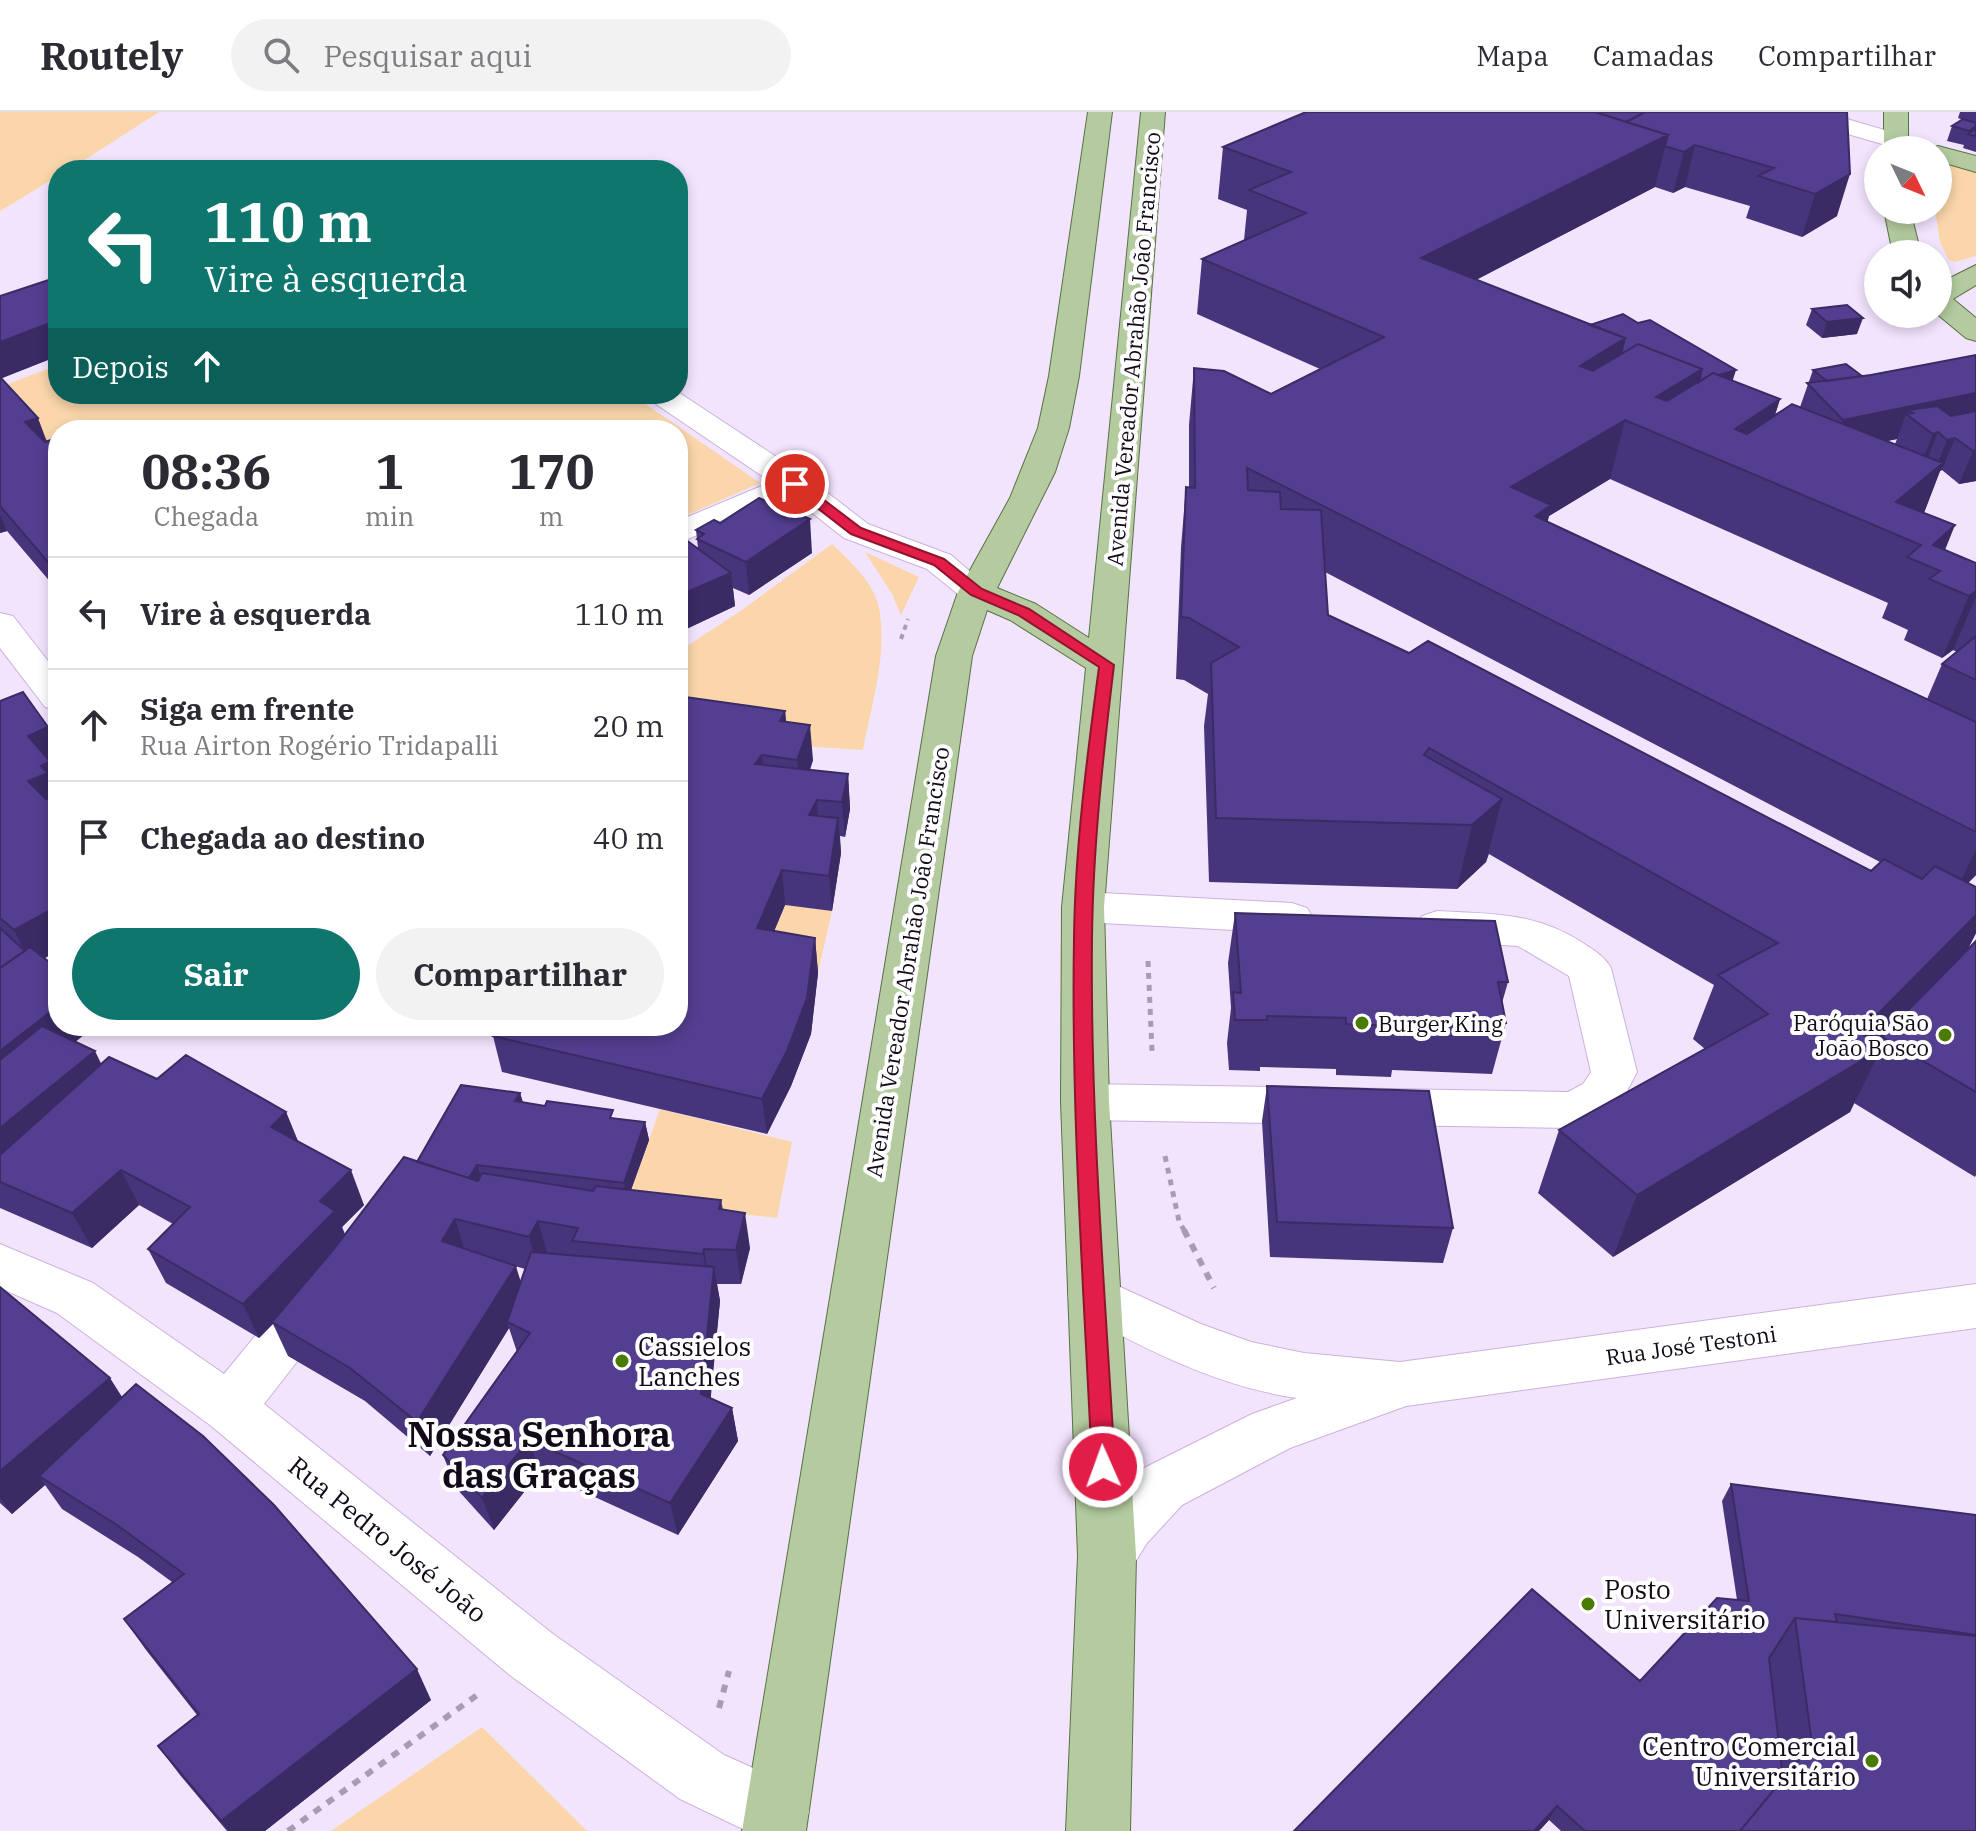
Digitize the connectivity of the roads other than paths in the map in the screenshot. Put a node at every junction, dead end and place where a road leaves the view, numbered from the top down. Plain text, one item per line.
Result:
1 (1100, 112) edge
2 (1153, 112) edge
3 (1797, 112) edge
4 (1896, 112) edge
5 (1869, 136) edge
6 (1896, 136) edge
7 (1952, 157) edge
8 (1976, 164) edge
9 (1976, 273) edge
10 (1952, 289) edge
11 (1952, 311) edge
12 (1976, 332) edge
13 (676, 404) edge
14 (795, 484) junction
15 (688, 529) edge
16 (976, 592) junction
17 (0, 624) edge
18 (1106, 665) junction
19 (48, 686) edge
20 (1083, 907) junction
21 (1337, 920) edge
22 (1399, 924) edge
23 (1085, 1102) junction
24 (352, 1254) edge
25 (0, 1265) edge
26 (1094, 1296) junction
27 (1976, 1306) edge
28 (1406, 1383) junction
29 (229, 1408) junction
30 (1107, 1556) junction
31 (776, 1822) edge
32 (1098, 1831) edge

1 - 16 main road, Avenida Vereador Abrahão João Francisco
2 - 18 main road, Avenida Vereador Abrahão João Francisco
3 - 5 street
4 - 6 main road
7 - 8 main road
9 - 10 main road
11 - 12 main road
13 - 14 street
14 - 15 street
14 - 16 street
16 - 18 main road
16 - 31 main road, Avenida Vereador Abrahão João Francisco
17 - 19 street
18 - 20 main road, Avenida Vereador Abrahão João Francisco
20 - 21 street
20 - 23 main road, Avenida Vereador Abrahão João Francisco
22 - 23 street
23 - 26 main road, Avenida Vereador Abrahão João Francisco
24 - 29 street
25 - 29 street, Rua Pedro José João
26 - 28 street, Rua José Testoni
26 - 30 main road, Avenida Vereador Abrahão João Francisco
27 - 28 street, Rua José Testoni
28 - 30 street, Rua José Testoni
29 - 31 street, Rua Pedro José João
30 - 32 main road, Avenida Vereador Abrahão João Francisco

